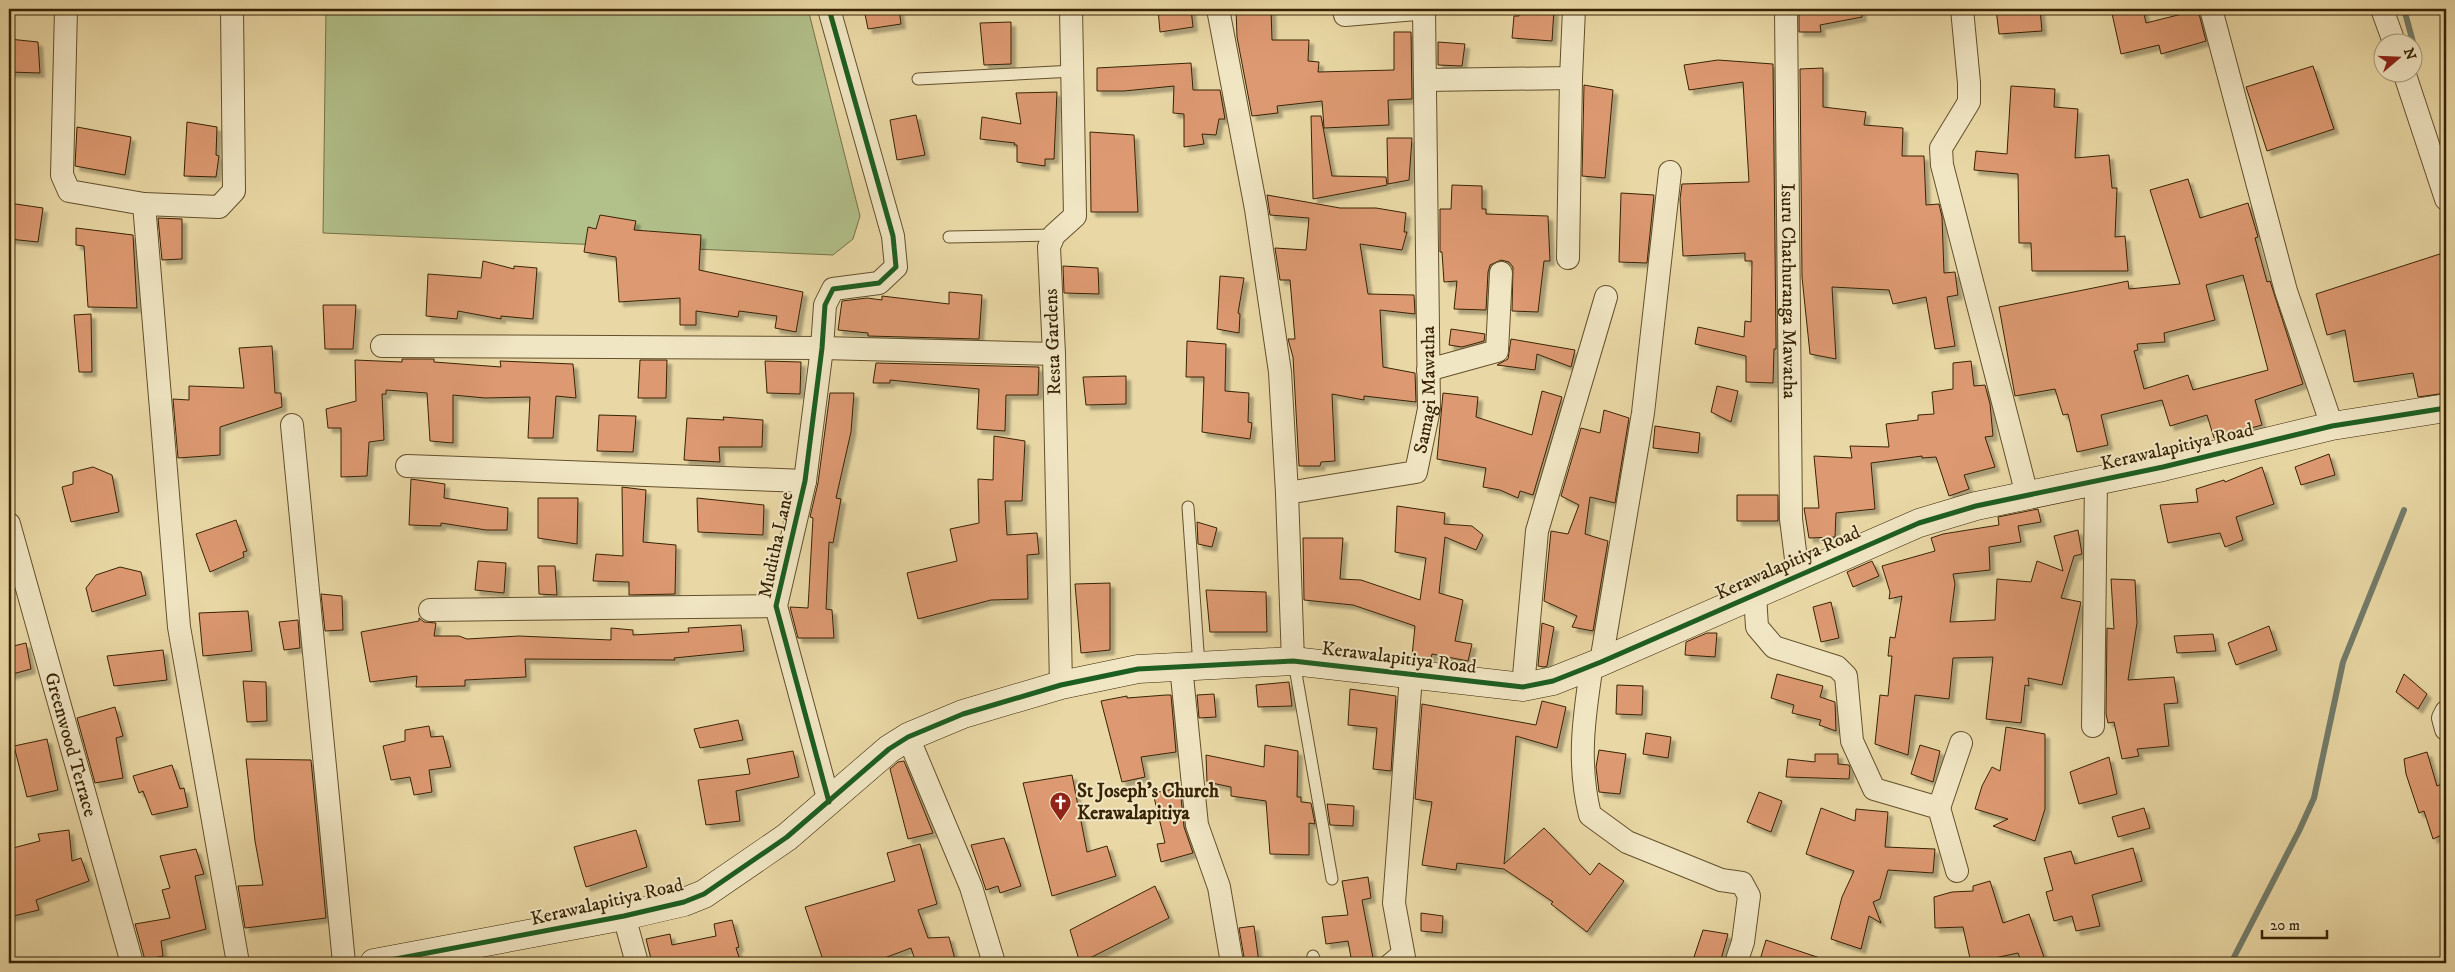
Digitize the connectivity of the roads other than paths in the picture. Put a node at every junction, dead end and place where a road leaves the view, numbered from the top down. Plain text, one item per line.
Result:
1 (66, 9) edge
2 (232, 9) edge
3 (829, 9) edge
4 (1071, 9) edge
5 (1218, 9) edge
6 (1344, 9) edge
7 (1416, 9) edge
8 (1424, 9) edge
9 (1574, 9) edge
10 (1786, 9) edge
11 (1962, 9) edge
12 (2211, 9) edge
13 (2382, 9) edge
14 (2390, 32) edge
15 (1074, 71) junction
16 (1571, 78) junction
17 (918, 79) dead end
18 (1425, 80) junction
19 (2407, 82) edge
20 (1670, 172) dead end
21 (2446, 199) edge
22 (144, 204) junction
23 (1054, 235) junction
24 (948, 237) dead end
25 (1568, 258) dead end
26 (1501, 273) dead end
27 (1606, 297) dead end
28 (382, 346) dead end
29 (822, 348) junction
30 (1054, 354) junction
31 (1428, 370) junction
32 (2446, 408) edge
33 (292, 425) dead end
34 (2332, 426) junction
35 (406, 466) dead end
36 (2096, 480) junction
37 (805, 481) junction
38 (1287, 494) junction
39 (2027, 495) junction
40 (1188, 507) dead end
41 (9, 524) edge
42 (1798, 575) junction
43 (1755, 595) junction
44 (776, 606) junction
45 (430, 610) dead end
46 (1293, 661) junction
47 (1597, 663) junction
48 (1190, 666) junction
49 (1411, 676) junction
50 (1061, 685) junction
51 (1523, 688) junction
52 (2446, 712) edge
53 (2093, 726) dead end
54 (2446, 729) edge
55 (908, 737) junction
56 (1961, 743) dead end
57 (829, 802) junction
58 (1939, 808) junction
59 (1958, 871) dead end
60 (1332, 879) dead end
61 (624, 916) junction
62 (1404, 956) edge
63 (132, 963) edge
64 (238, 963) edge
65 (344, 963) edge
66 (374, 963) edge
67 (637, 963) edge
68 (994, 963) edge
69 (1232, 963) edge
70 (1384, 963) edge
71 (1736, 963) edge

1 - 22 street
2 - 22 street
3 - 29 street, Muditha Lane
4 - 15 street
5 - 38 street
6 - 7 street
8 - 18 street, Samagi Mawatha
9 - 16 street
10 - 42 street, Isuru Chathuranga Mawatha
11 - 39 street
12 - 34 street
13 - 14 street
15 - 17 lane
15 - 23 street
16 - 18 street
16 - 25 street
18 - 31 street, Samagi Mawatha
19 - 21 street
20 - 47 street
22 - 64 street
23 - 24 lane
23 - 30 street, Resta Gardens
26 - 31 street
27 - 51 street
28 - 29 street
29 - 30 street
29 - 37 street, Muditha Lane
30 - 50 street, Resta Gardens
31 - 38 street, Samagi Mawatha
32 - 34 street, Kerawalapitiya Road
33 - 65 street
34 - 36 street, Kerawalapitiya Road
35 - 37 street
36 - 39 street, Kerawalapitiya Road
36 - 53 street
37 - 44 street, Muditha Lane
38 - 46 street
39 - 42 street, Kerawalapitiya Road
40 - 48 lane
41 - 63 street, Greenwood Terrace
42 - 43 street, Kerawalapitiya Road
43 - 47 street, Kerawalapitiya Road
43 - 58 street
44 - 45 street
44 - 57 street, Muditha Lane
46 - 48 street, Kerawalapitiya Road
46 - 49 street, Kerawalapitiya Road
46 - 60 lane
47 - 51 street, Kerawalapitiya Road
47 - 71 street
48 - 50 street, Kerawalapitiya Road
48 - 69 street
49 - 51 street, Kerawalapitiya Road
49 - 62 street
50 - 55 street, Kerawalapitiya Road
52 - 54 street
55 - 57 street, Kerawalapitiya Road
55 - 68 street
56 - 58 street
57 - 61 street, Kerawalapitiya Road
58 - 59 street
61 - 66 street, Kerawalapitiya Road
61 - 67 street
62 - 70 lane

